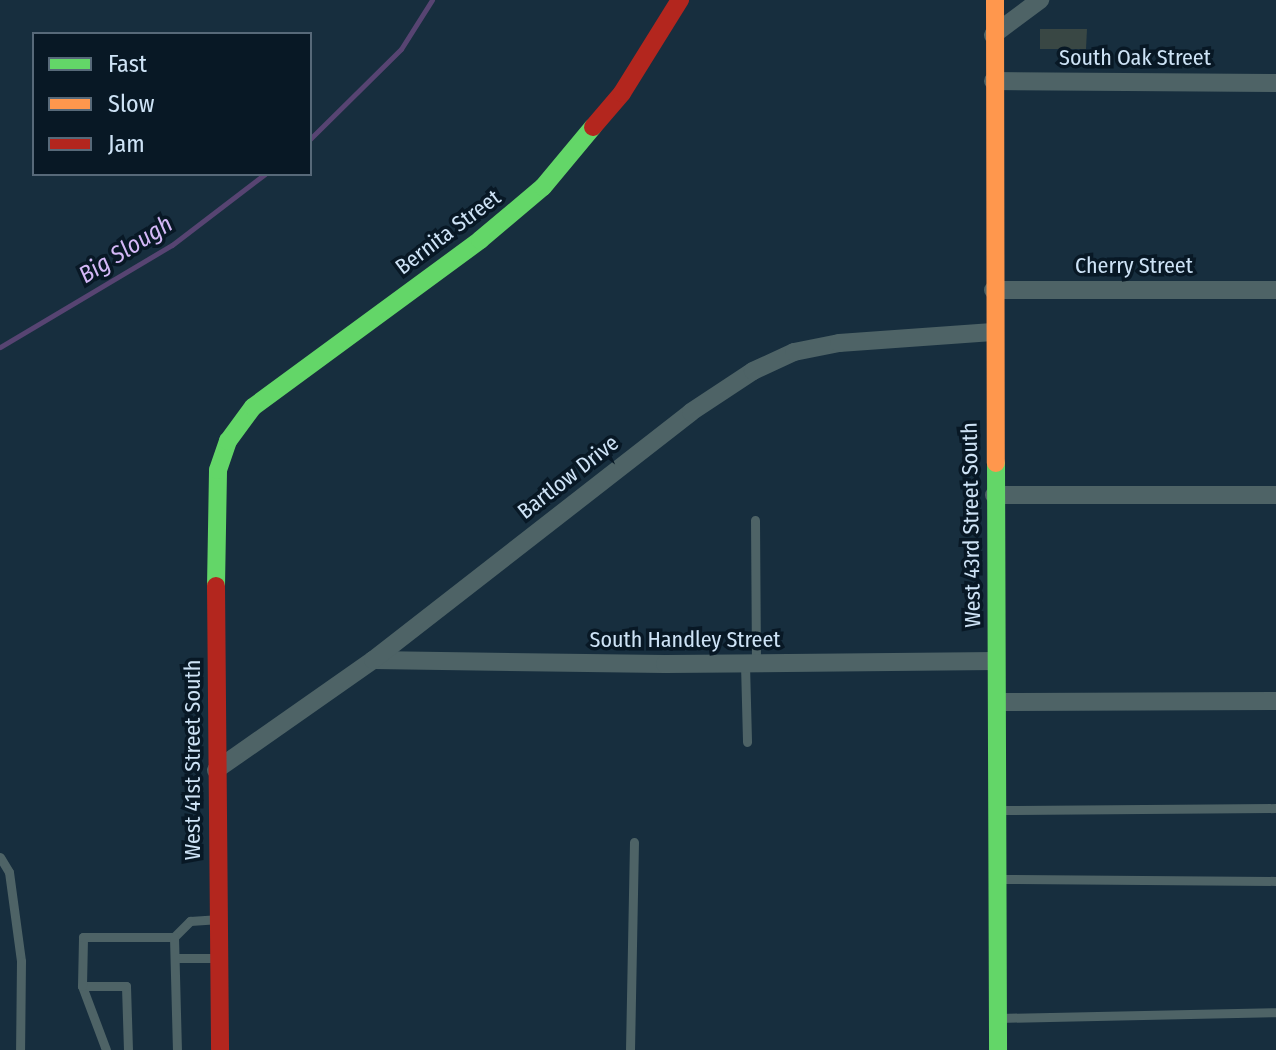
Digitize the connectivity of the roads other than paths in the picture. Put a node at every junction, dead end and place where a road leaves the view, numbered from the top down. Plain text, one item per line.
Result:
1 (680, 0) edge
2 (995, 0) edge
3 (1040, 0) edge
4 (993, 35) junction
5 (993, 81) junction
6 (1276, 83) edge
7 (993, 290) junction
8 (1276, 290) edge
9 (993, 332) junction
10 (218, 470) joint
11 (994, 495) junction
12 (1276, 495) edge
13 (755, 520) dead end
14 (373, 660) junction
15 (996, 661) junction
16 (750, 664) junction
17 (1276, 701) edge
18 (997, 702) junction
19 (747, 742) dead end
20 (216, 770) junction
21 (1276, 808) edge
22 (997, 810) junction
23 (634, 842) dead end
24 (0, 857) edge
25 (998, 879) junction
26 (1276, 881) edge
27 (218, 919) junction
28 (174, 937) junction
29 (176, 958) junction
30 (218, 958) junction
31 (82, 986) junction
32 (1276, 1012) edge
33 (998, 1018) junction
34 (20, 1050) edge
35 (106, 1050) edge
36 (128, 1050) edge
37 (177, 1050) edge
38 (220, 1050) edge
39 (630, 1050) edge
40 (998, 1050) edge

1 - 10 street, Bernita Street
2 - 4 street, West 43rd Street South
3 - 4 street
4 - 5 street, West 43rd Street South
5 - 6 street, South Oak Street
5 - 7 street, West 43rd Street South
7 - 8 street, Cherry Street
7 - 9 street, West 43rd Street South
9 - 11 street, West 43rd Street South
9 - 14 street, Bartlow Drive
10 - 20 street, West 41st Street South
11 - 12 street
11 - 15 street, West 43rd Street South
13 - 16 lane
14 - 16 street, South Handley Street
14 - 20 street, Bartlow Drive
15 - 16 street, South Handley Street
15 - 18 street, West 43rd Street South
16 - 19 lane
17 - 18 street
18 - 22 street, West 43rd Street South
20 - 27 street, West 41st Street South
21 - 22 lane
22 - 25 street, West 43rd Street South
23 - 39 lane
24 - 34 lane
25 - 26 lane
25 - 33 street, West 43rd Street South
27 - 28 lane
27 - 30 street, West 41st Street South
28 - 29 lane
28 - 31 lane
29 - 30 lane
29 - 37 lane
30 - 38 street, West 41st Street South
31 - 35 lane
31 - 36 lane
32 - 33 lane
33 - 40 street, West 43rd Street South

